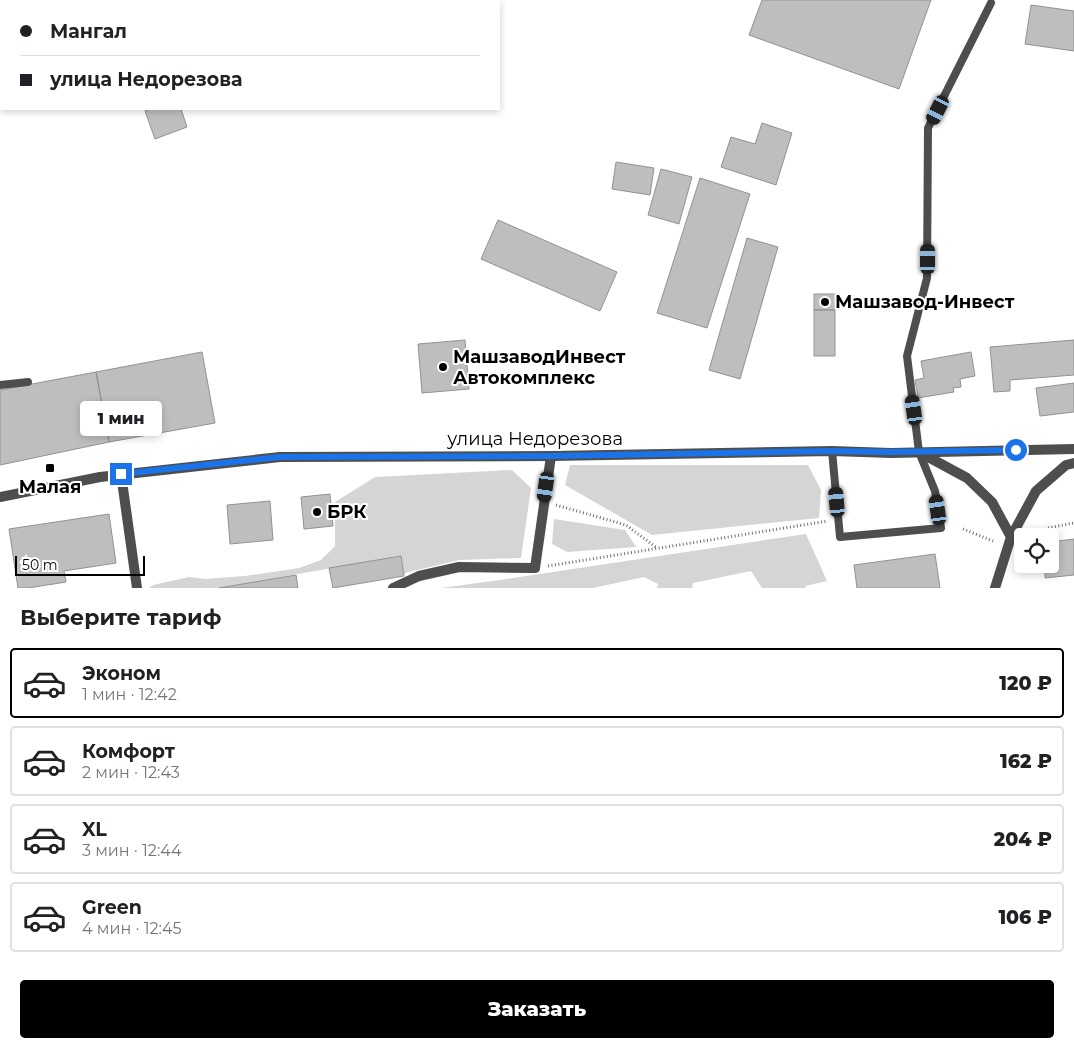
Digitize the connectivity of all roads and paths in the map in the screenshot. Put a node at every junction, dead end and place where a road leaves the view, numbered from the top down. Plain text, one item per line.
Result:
1 (991, 3) dead end
2 (28, 382) dead end
3 (0, 385) edge
4 (1074, 449) edge
5 (832, 451) junction
6 (919, 452) junction
7 (551, 456) junction
8 (1074, 463) edge
9 (121, 474) junction
10 (0, 497) edge
11 (544, 502) junction
12 (838, 519) junction
13 (1074, 523) edge
14 (1048, 528) dead end
15 (963, 529) dead end
16 (1011, 537) junction
17 (993, 541) dead end
18 (658, 548) junction
19 (535, 568) junction
20 (137, 588) edge
21 (393, 588) edge
22 (995, 588) edge

1 - 6 lane
2 - 3 lane
4 - 6 street, улица Недорезова
5 - 6 street, улица Недорезова
5 - 7 street, улица Недорезова
5 - 12 lane
6 - 12 lane
6 - 16 street
7 - 9 street, улица Недорезова
7 - 11 street
8 - 16 street
9 - 10 street, улица Недорезова
9 - 20 street
11 - 18 path
11 - 19 street
12 - 18 path
13 - 14 path
15 - 17 path
16 - 22 street
18 - 19 path
19 - 21 street

